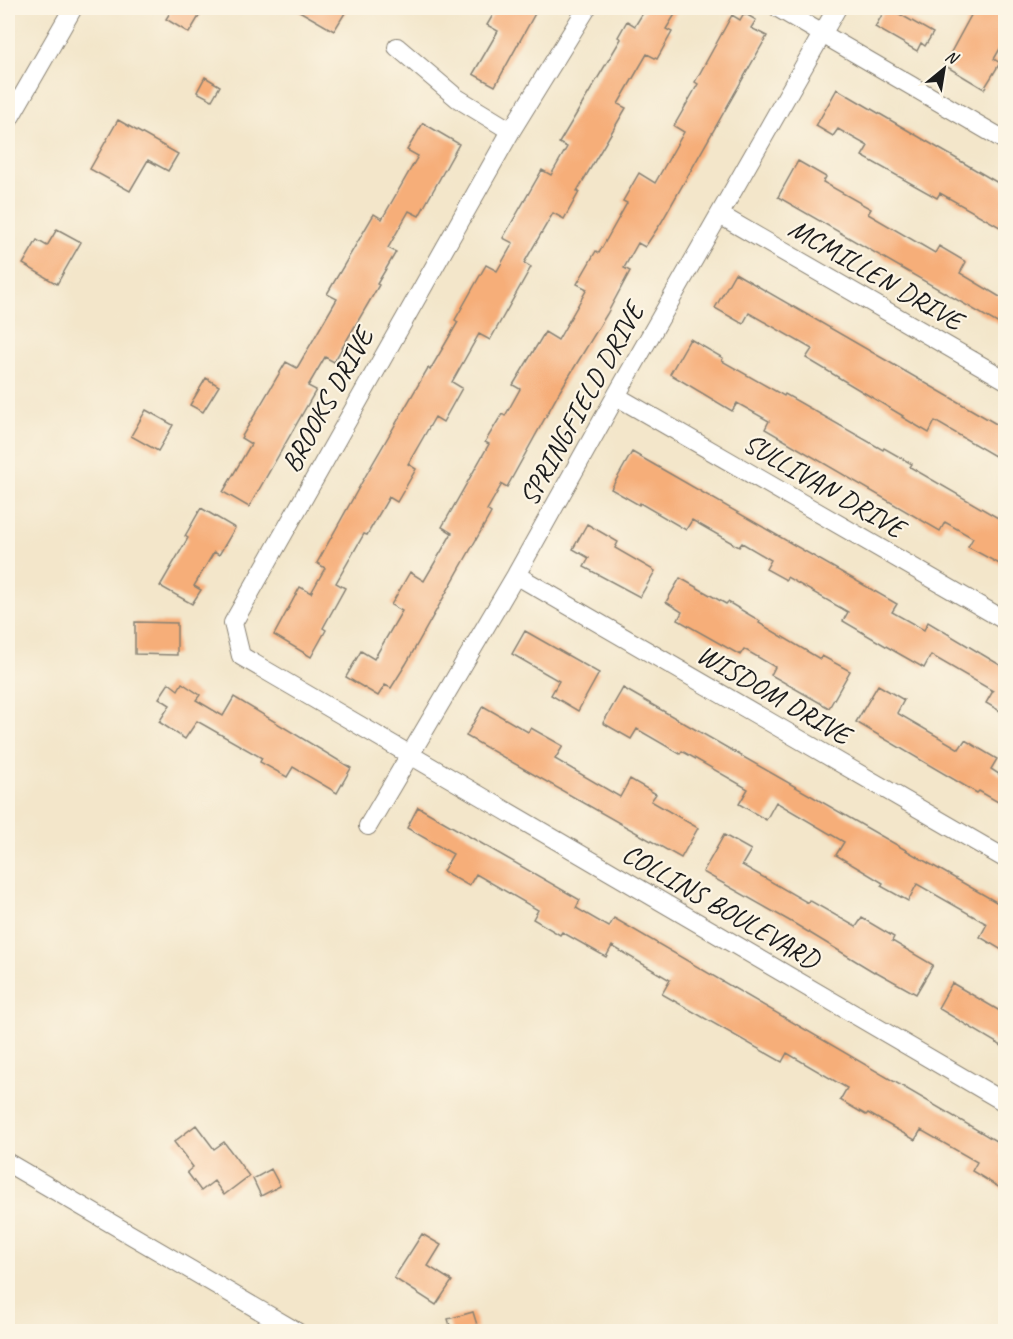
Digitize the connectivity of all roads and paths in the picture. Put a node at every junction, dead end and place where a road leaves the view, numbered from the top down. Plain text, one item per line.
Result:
1 (73, 8) edge
2 (587, 8) edge
3 (778, 8) edge
4 (837, 8) edge
5 (822, 33) junction
6 (397, 47) dead end
7 (8, 121) edge
8 (511, 131) junction
9 (1005, 140) edge
10 (720, 215) junction
11 (1005, 380) edge
12 (616, 396) junction
13 (516, 575) junction
14 (1005, 621) edge
15 (410, 755) junction
16 (368, 826) dead end
17 (1005, 859) edge
18 (1005, 1103) edge
19 (8, 1163) edge
20 (297, 1332) edge

1 - 7 street
2 - 8 street, BROOKS DRIVE
3 - 5 street
4 - 5 street, SPRINGFIELD DRIVE
5 - 9 street
5 - 10 street, SPRINGFIELD DRIVE
6 - 8 street
8 - 15 street, BROOKS DRIVE
10 - 11 street, MCMILLEN DRIVE
10 - 12 street, SPRINGFIELD DRIVE
12 - 13 street, SPRINGFIELD DRIVE
12 - 14 street, SULLIVAN DRIVE
13 - 15 street, SPRINGFIELD DRIVE
13 - 17 street, WISDOM DRIVE
15 - 16 street, SPRINGFIELD DRIVE
15 - 18 street, COLLINS BOULEVARD
19 - 20 street

